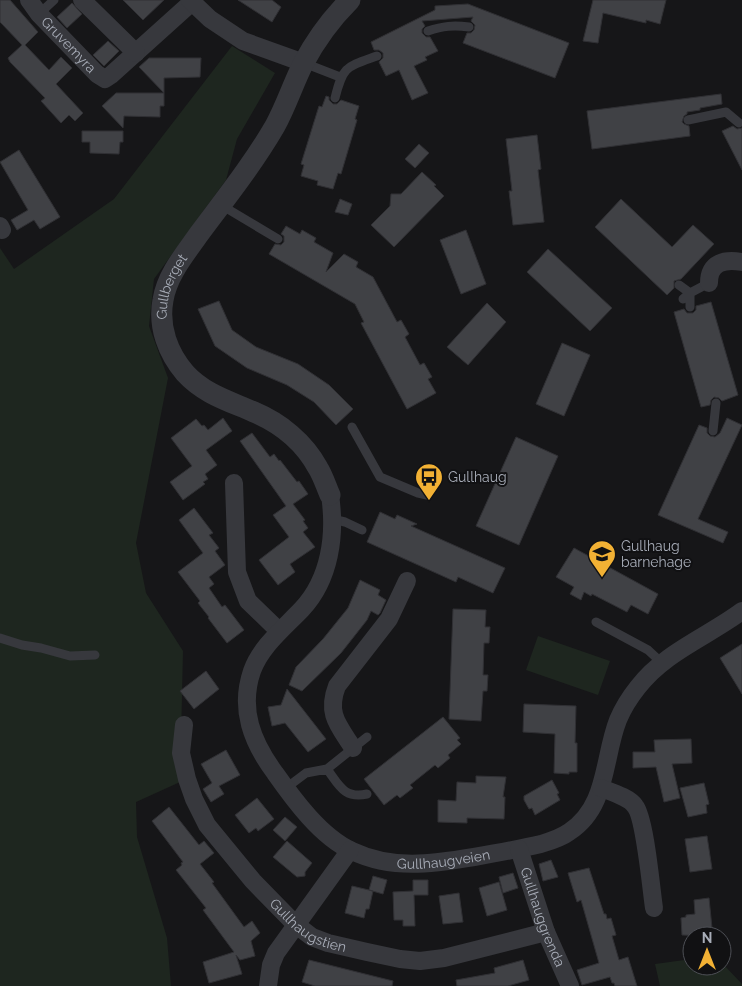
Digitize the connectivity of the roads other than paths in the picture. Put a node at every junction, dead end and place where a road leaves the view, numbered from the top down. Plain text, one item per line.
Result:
1 (54, 0) edge
2 (82, 0) edge
3 (350, 0) edge
4 (191, 1) edge
5 (34, 7) edge
6 (469, 27) dead end
7 (428, 31) dead end
8 (136, 53) junction
9 (376, 56) dead end
10 (304, 63) junction
11 (340, 77) junction
12 (335, 98) dead end
13 (688, 120) dead end
14 (739, 123) dead end
15 (221, 204) junction
16 (278, 239) dead end
17 (742, 262) edge
18 (710, 283) joint
19 (679, 285) dead end
20 (686, 296) junction
21 (690, 307) dead end
22 (716, 403) dead end
23 (352, 427) dead end
24 (713, 431) dead end
25 (234, 483) dead end
26 (427, 495) dead end
27 (330, 496) joint
28 (332, 519) junction
29 (362, 530) dead end
30 (407, 581) dead end
31 (742, 611) edge
32 (596, 622) dead end
33 (279, 631) junction
34 (0, 638) edge
35 (95, 654) dead end
36 (662, 662) junction
37 (184, 725) dead end
38 (360, 743) joint
39 (328, 769) junction
40 (286, 788) junction
41 (601, 788) junction
42 (366, 794) dead end
43 (519, 849) junction
44 (350, 850) junction
45 (654, 908) dead end
46 (295, 924) junction
47 (546, 932) junction
48 (268, 986) edge
49 (570, 986) edge

1 - 5 lane
2 - 8 street
3 - 10 street, Gullberget
4 - 8 street, Gruvemyra
4 - 10 street, Gruvemyra
5 - 8 street, Gruvemyra
6 - 7 lane
9 - 11 lane
10 - 11 lane
10 - 15 street, Gullberget
11 - 12 lane
13 - 14 lane
15 - 16 lane
15 - 27 street, Gullberget
17 - 18 street
18 - 20 lane
19 - 20 lane
20 - 21 lane
22 - 24 lane
23 - 26 lane
25 - 33 street
27 - 28 street, Gullhaugveien
28 - 29 lane
28 - 33 street, Gullhaugveien
30 - 38 street
31 - 36 street, Gullhaugveien
32 - 36 lane
33 - 40 street, Gullhaugveien
34 - 35 lane
36 - 41 street, Gullhaugveien
37 - 46 street, Gullhaugstien
38 - 39 lane
39 - 40 lane
39 - 42 lane
40 - 44 street, Gullhaugveien
41 - 43 street, Gullhaugveien
41 - 45 street
43 - 44 street, Gullhaugveien
43 - 47 street, Gullhauggrenda
44 - 46 street
46 - 47 street, Gullhaugstien
46 - 48 street
47 - 49 street, Gullhauggrenda

